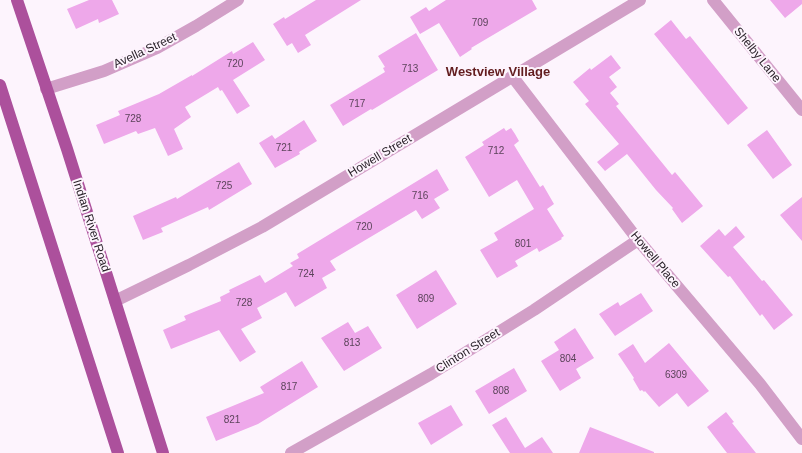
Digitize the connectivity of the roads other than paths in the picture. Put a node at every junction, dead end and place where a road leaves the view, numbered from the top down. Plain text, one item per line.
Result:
1 (17, 0) edge
2 (238, 0) edge
3 (640, 0) edge
4 (713, 0) edge
5 (512, 76) junction
6 (0, 85) edge
7 (46, 90) junction
8 (802, 110) edge
9 (638, 240) junction
10 (115, 301) junction
11 (802, 439) edge
12 (118, 453) edge
13 (163, 453) edge
14 (291, 453) edge

1 - 7 main road, Indian River Road
2 - 7 street, Avella Street
3 - 5 street, Howell Street
4 - 8 street, Shelby Lane
5 - 9 street, Howell Place
5 - 10 street, Howell Street
6 - 12 main road
7 - 10 main road, Indian River Road
9 - 11 street, Howell Place
9 - 14 street, Clinton Street
10 - 13 main road, Indian River Road

